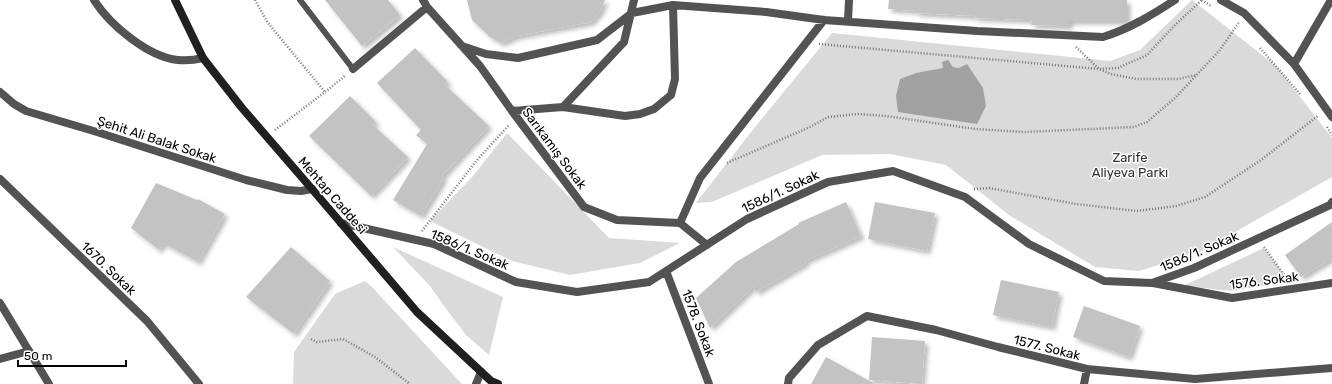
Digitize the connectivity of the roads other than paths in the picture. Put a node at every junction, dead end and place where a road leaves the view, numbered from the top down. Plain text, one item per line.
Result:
1 (94, 0) edge
2 (175, 0) edge
3 (300, 0) edge
4 (634, 0) edge
5 (849, 0) edge
6 (1175, 0) edge
7 (1221, 0) edge
8 (1331, 0) edge
9 (425, 3) edge
10 (673, 5) junction
11 (632, 13) junction
12 (824, 20) junction
13 (848, 21) junction
14 (462, 46) junction
15 (203, 58) junction
16 (1294, 64) junction
17 (353, 69) joint
18 (0, 92) edge
19 (563, 107) junction
20 (514, 114) junction
21 (1332, 117) edge
22 (0, 179) edge
23 (312, 189) junction
24 (1332, 202) edge
25 (341, 223) junction
26 (680, 223) junction
27 (707, 245) junction
28 (666, 271) junction
29 (1152, 283) junction
30 (1332, 283) edge
31 (0, 304) edge
32 (29, 351) junction
33 (0, 359) edge
34 (1332, 368) edge
35 (1087, 369) junction
36 (482, 372) junction
37 (195, 383) edge
38 (48, 384) edge
39 (476, 384) edge
40 (498, 384) edge
41 (709, 384) edge
42 (788, 384) edge
43 (1084, 384) edge

1 - 15 street
2 - 15 main road, Mehtap Caddesi
3 - 17 lane
4 - 11 street
5 - 13 street
6 - 13 street
7 - 16 street
8 - 16 street
9 - 14 street, Sarıkamış Sokak
9 - 17 street
10 - 11 street
10 - 12 street
10 - 19 street
11 - 14 street
11 - 19 street
12 - 13 street
12 - 26 street
14 - 20 street, Sarıkamış Sokak
15 - 23 main road, Mehtap Caddesi
16 - 21 street
18 - 23 street, Şehit Ali Balak Sokak
19 - 20 street
20 - 26 street, Sarıkamış Sokak
22 - 37 street, 1670. Sokak
23 - 25 main road, Mehtap Caddesi
24 - 29 street, 1586/1. Sokak
25 - 28 street, 1586/1. Sokak
25 - 36 main road, Mehtap Caddesi
26 - 27 street
27 - 28 street, 1586/1. Sokak
27 - 29 street, 1586/1. Sokak
28 - 41 street, 1578. Sokak
29 - 30 street, 1576. Sokak
31 - 32 street
32 - 33 street
32 - 38 street
34 - 35 street, 1577. Sokak
35 - 42 street, 1577. Sokak
35 - 43 street
36 - 39 street
36 - 40 main road, Mehtap Caddesi

